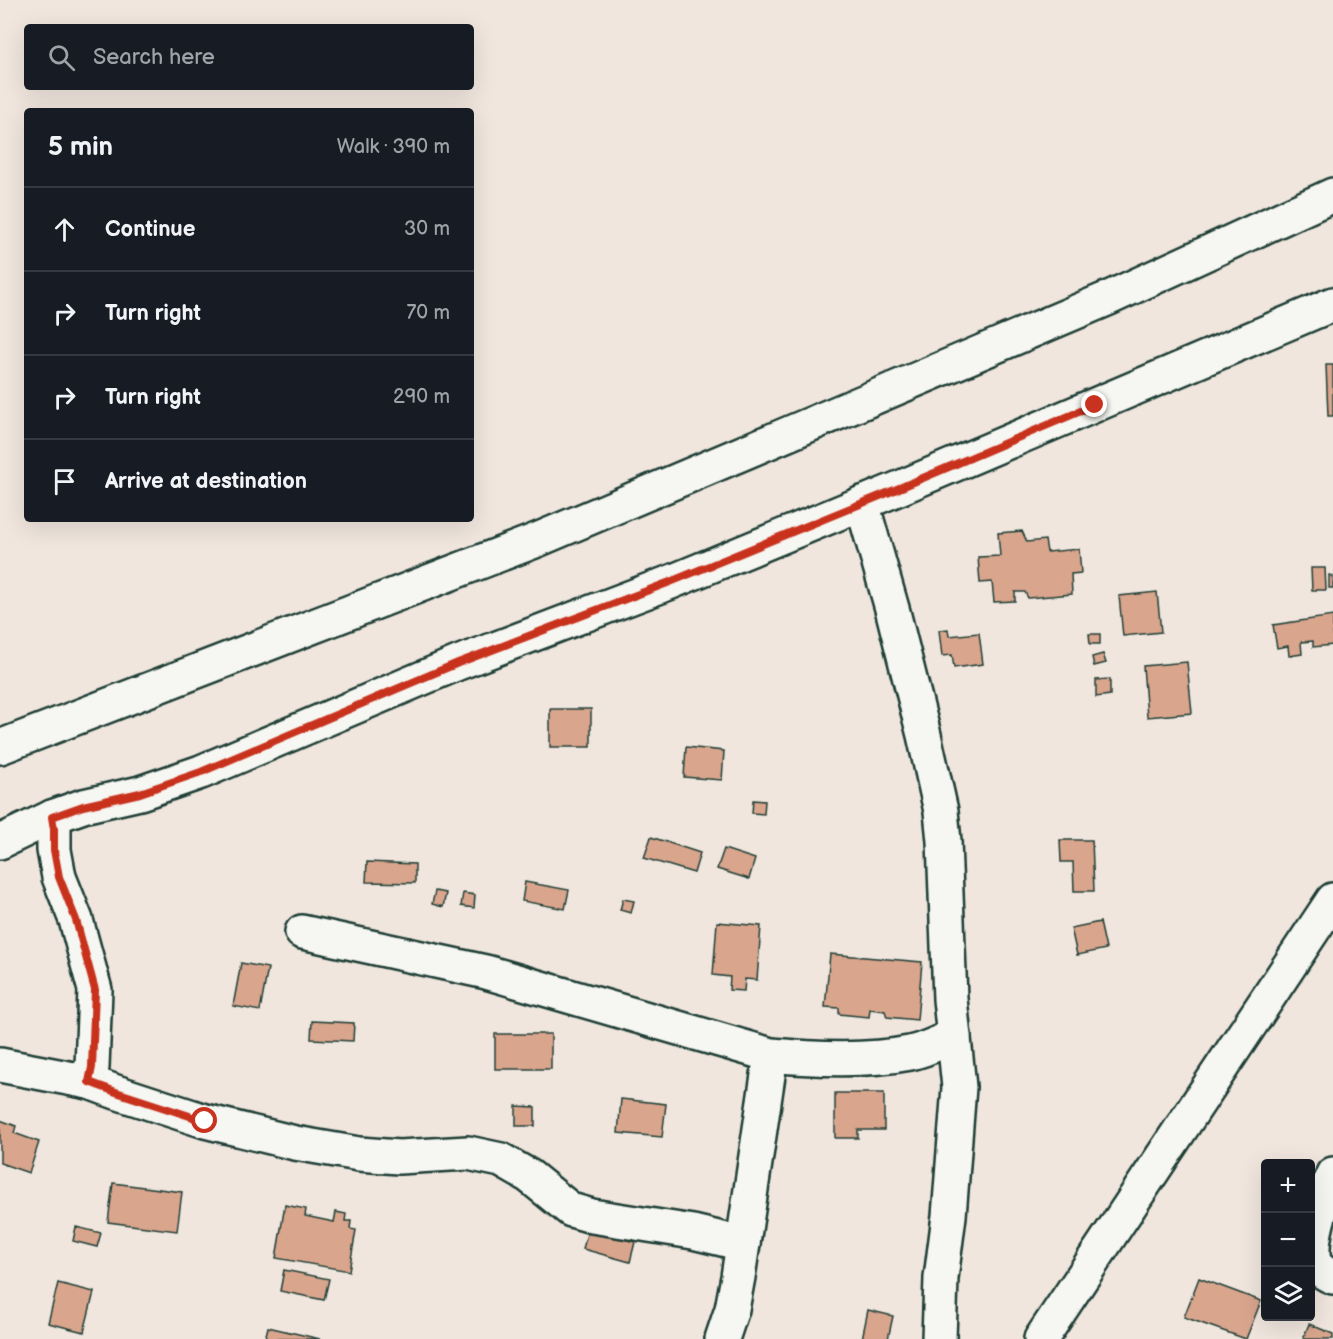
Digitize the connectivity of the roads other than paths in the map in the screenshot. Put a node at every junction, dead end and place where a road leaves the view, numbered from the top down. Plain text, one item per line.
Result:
1 (1333, 195) edge
2 (1333, 304) edge
3 (862, 503) junction
4 (0, 747) edge
5 (52, 817) junction
6 (0, 842) edge
7 (1333, 900) edge
8 (302, 932) dead end
9 (954, 1036) junction
10 (771, 1055) junction
11 (0, 1065) edge
12 (89, 1082) junction
13 (1333, 1174) edge
14 (743, 1244) junction
15 (1333, 1278) edge
16 (722, 1339) edge
17 (939, 1339) edge
18 (1041, 1339) edge

1 - 4 street
2 - 3 street
3 - 5 street
3 - 9 street
5 - 6 street
5 - 12 street
7 - 18 street
8 - 10 street
9 - 10 street
9 - 17 street
10 - 14 street
11 - 12 street
12 - 14 street
13 - 15 street
14 - 16 street

